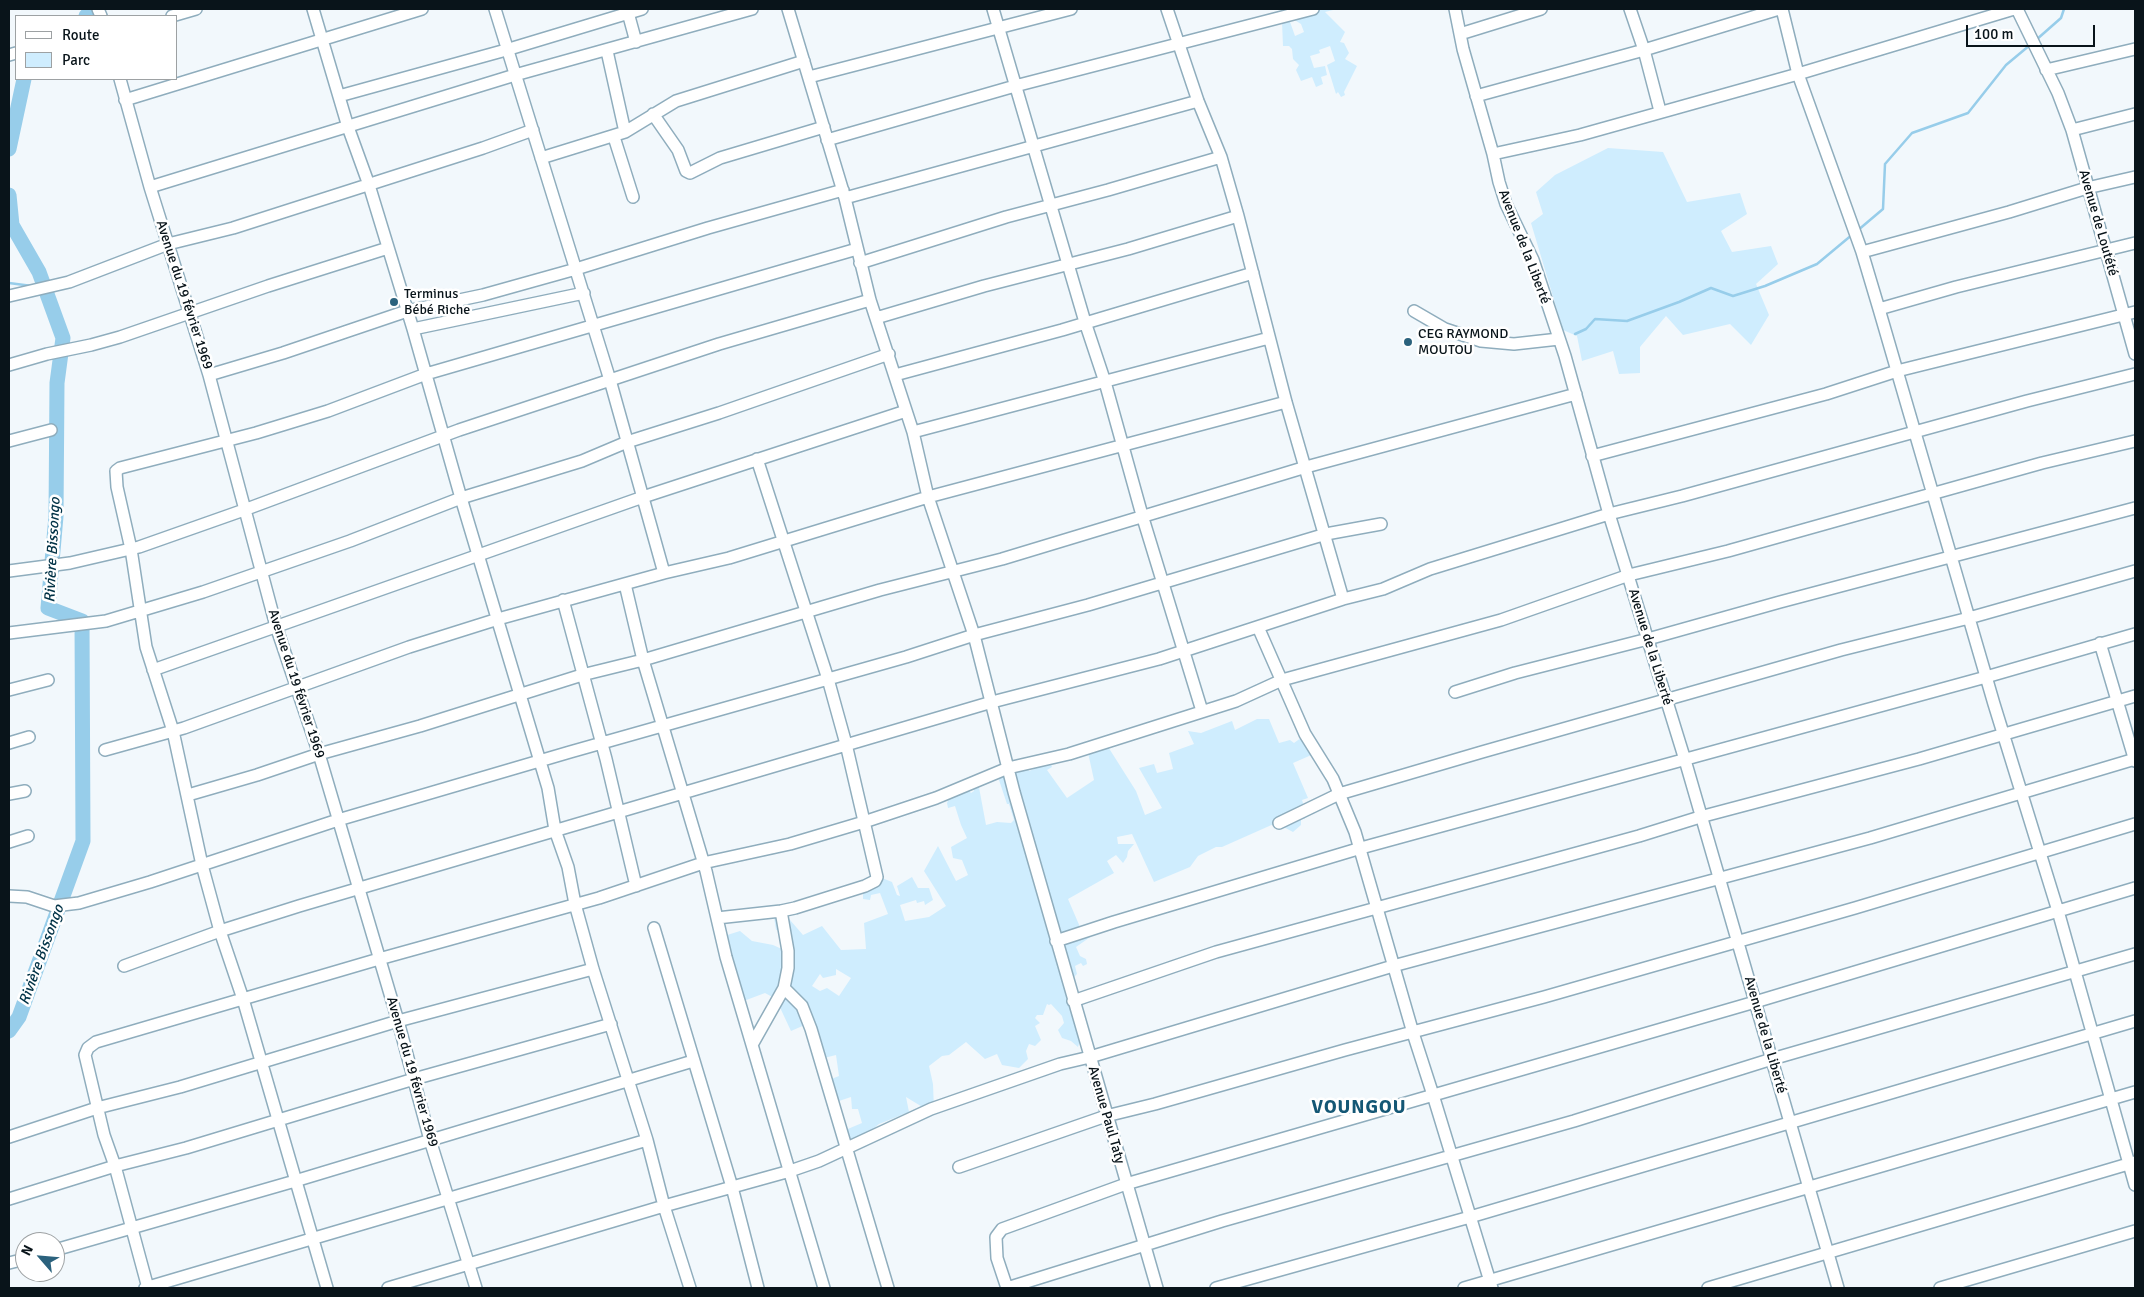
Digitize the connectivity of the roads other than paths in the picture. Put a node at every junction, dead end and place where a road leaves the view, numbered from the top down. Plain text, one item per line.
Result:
1 (196, 9) edge
2 (313, 9) edge
3 (422, 9) edge
4 (495, 9) edge
5 (642, 9) edge
6 (752, 9) edge
7 (788, 9) edge
8 (993, 9) edge
9 (1071, 9) edge
10 (1166, 9) edge
11 (1313, 9) edge
12 (1455, 9) edge
13 (1541, 9) edge
14 (1630, 9) edge
15 (1781, 9) edge
16 (2016, 9) edge
17 (628, 11) edge
18 (175, 15) edge
19 (999, 28) junction
20 (1460, 34) junction
21 (322, 39) junction
22 (636, 42) junction
23 (1177, 43) junction
24 (2135, 49) edge
25 (506, 50) junction
26 (1644, 50) junction
27 (607, 51) junction
28 (804, 61) junction
29 (2046, 70) junction
30 (1798, 74) junction
31 (515, 75) junction
32 (809, 77) junction
33 (120, 80) edge
34 (1015, 86) junction
35 (339, 96) junction
36 (1476, 96) junction
37 (125, 100) junction
38 (1198, 101) junction
39 (1660, 111) junction
40 (653, 114) junction
41 (2135, 114) edge
42 (348, 127) junction
43 (824, 127) junction
44 (533, 130) junction
45 (2072, 130) junction
46 (625, 132) junction
47 (614, 137) junction
48 (827, 140) junction
49 (1034, 147) junction
50 (1493, 154) junction
51 (1221, 157) junction
52 (541, 158) junction
53 (2135, 177) edge
54 (369, 185) junction
55 (150, 187) junction
56 (2087, 188) junction
57 (844, 194) junction
58 (633, 196) dead end
59 (1051, 206) junction
60 (1238, 216) junction
61 (2135, 243) edge
62 (168, 244) junction
63 (388, 248) junction
64 (856, 249) junction
65 (2106, 250) junction
66 (1862, 252) junction
67 (860, 263) junction
68 (1068, 264) junction
69 (576, 269) junction
70 (1253, 274) junction
71 (584, 292) junction
72 (9, 296) edge
73 (870, 300) junction
74 (1879, 309) junction
75 (190, 311) junction
76 (407, 311) junction
77 (1414, 311) dead end
78 (2130, 313) edge
79 (876, 318) junction
80 (1085, 322) junction
81 (593, 326) junction
82 (413, 328) junction
83 (1269, 338) junction
84 (1559, 339) junction
85 (889, 354) junction
86 (2135, 354) edge
87 (9, 366) edge
88 (1897, 371) junction
89 (426, 374) junction
90 (2135, 374) edge
91 (209, 375) junction
92 (896, 375) junction
93 (610, 380) junction
94 (1105, 382) junction
95 (1576, 394) junction
96 (1286, 402) junction
97 (906, 411) junction
98 (51, 430) dead end
99 (913, 432) junction
100 (1916, 432) junction
101 (443, 437) junction
102 (227, 440) junction
103 (9, 441) edge
104 (2135, 441) edge
105 (627, 442) junction
106 (1122, 447) junction
107 (1592, 456) junction
108 (757, 458) junction
109 (1306, 467) junction
110 (1934, 494) junction
111 (928, 497) junction
112 (461, 498) junction
113 (643, 498) junction
114 (2135, 508) edge
115 (244, 510) junction
116 (1609, 514) junction
117 (1142, 515) junction
118 (1381, 524) dead end
119 (1326, 534) junction
120 (784, 541) junction
121 (131, 549) junction
122 (479, 556) junction
123 (1951, 557) junction
124 (9, 571) edge
125 (954, 571) junction
126 (2135, 571) edge
127 (261, 572) junction
128 (664, 573) junction
129 (1628, 575) junction
130 (625, 584) junction
131 (1163, 584) junction
132 (1344, 599) junction
133 (563, 600) junction
134 (142, 611) junction
135 (806, 611) junction
136 (1969, 618) junction
137 (498, 619) junction
138 (276, 626) junction
139 (1258, 627) junction
140 (9, 633) edge
141 (2135, 634) edge
142 (974, 635) junction
143 (1648, 639) junction
144 (2100, 643) junction
145 (1183, 651) junction
146 (643, 660) junction
147 (153, 670) junction
148 (582, 676) junction
149 (1986, 677) junction
150 (828, 679) junction
151 (48, 680) dead end
152 (1282, 680) junction
153 (296, 688) junction
154 (9, 690) edge
155 (1455, 692) dead end
156 (519, 695) junction
157 (2135, 696) edge
158 (1666, 699) junction
159 (2118, 701) junction
160 (992, 702) junction
161 (1202, 711) junction
162 (664, 726) junction
163 (172, 732) junction
164 (2004, 734) junction
165 (29, 737) dead end
166 (9, 743) edge
167 (601, 743) junction
168 (846, 744) junction
169 (105, 750) dead end
170 (319, 754) junction
171 (1685, 760) junction
172 (2135, 760) edge
173 (539, 761) junction
174 (1008, 768) junction
175 (25, 791) dead end
176 (9, 794) edge
177 (683, 794) junction
178 (1339, 794) junction
179 (2022, 794) junction
180 (188, 795) junction
181 (618, 812) junction
182 (1700, 817) junction
183 (338, 820) junction
184 (864, 822) junction
185 (1279, 823) dead end
186 (2135, 824) edge
187 (555, 830) junction
188 (28, 836) dead end
189 (9, 842) edge
190 (1361, 848) junction
191 (2040, 852) junction
192 (703, 862) junction
193 (202, 865) junction
194 (1719, 879) junction
195 (636, 886) junction
196 (359, 888) junction
197 (2135, 888) edge
198 (9, 896) edge
199 (575, 904) junction
200 (1377, 908) junction
201 (781, 911) junction
202 (2058, 911) junction
203 (717, 918) junction
204 (654, 928) dead end
205 (220, 931) junction
206 (1056, 941) junction
207 (1738, 941) junction
208 (2135, 954) edge
209 (379, 959) junction
210 (124, 966) dead end
211 (1393, 966) junction
212 (593, 969) junction
213 (2075, 972) junction
214 (784, 988) junction
215 (242, 999) junction
216 (1073, 1001) junction
217 (1754, 1002) junction
218 (2135, 1020) edge
219 (398, 1022) junction
220 (611, 1024) junction
221 (1412, 1033) junction
222 (2092, 1034) junction
223 (753, 1043) junction
224 (1090, 1057) junction
225 (1772, 1059) junction
226 (693, 1061) junction
227 (260, 1064) junction
228 (414, 1079) junction
229 (629, 1081) junction
230 (2135, 1092) edge
231 (1433, 1095) junction
232 (2111, 1100) junction
233 (97, 1108) junction
234 (1106, 1116) junction
235 (278, 1120) junction
236 (1790, 1121) junction
237 (9, 1137) edge
238 (430, 1140) junction
239 (647, 1140) junction
240 (847, 1147) junction
241 (1452, 1155) junction
242 (2132, 1163) edge
243 (115, 1166) junction
244 (959, 1167) dead end
245 (790, 1171) junction
246 (295, 1181) junction
247 (1126, 1184) junction
248 (2135, 1185) edge
249 (1808, 1186) junction
250 (732, 1187) junction
251 (9, 1199) edge
252 (449, 1199) junction
253 (664, 1206) junction
254 (1470, 1217) junction
255 (131, 1228) junction
256 (2135, 1231) edge
257 (312, 1238) junction
258 (1145, 1246) junction
259 (65, 1247) edge
260 (1828, 1253) junction
261 (470, 1265) junction
262 (1490, 1285) edge
263 (687, 1287) edge
264 (147, 1288) edge
265 (327, 1288) edge
266 (388, 1288) edge
267 (476, 1288) edge
268 (758, 1288) edge
269 (824, 1288) edge
270 (888, 1288) edge
271 (1157, 1288) edge
272 (1216, 1288) edge
273 (1464, 1288) edge
274 (1708, 1288) edge
275 (1838, 1288) edge
276 (1940, 1288) edge

1 - 18 street
2 - 21 street
3 - 21 street
4 - 25 street
5 - 17 street
6 - 22 street
7 - 28 street, Avenue Paul Taty
8 - 19 street
9 - 19 street
10 - 23 street
11 - 23 street
12 - 20 street, Avenue de la Liberté
13 - 20 street
14 - 26 street
15 - 26 street
15 - 30 street
16 - 29 street, Avenue de Loutété
16 - 30 street
17 - 22 street
17 - 25 street
19 - 32 street
19 - 34 street
20 - 36 street, Avenue de la Liberté
21 - 35 street
21 - 37 street
22 - 27 street
23 - 34 street
23 - 38 street
24 - 29 street
25 - 31 street
25 - 35 street
26 - 36 street
26 - 39 street
27 - 31 street
27 - 46 street
28 - 32 street, Avenue Paul Taty
28 - 40 street
29 - 45 street, Avenue de Loutété
30 - 39 street
30 - 66 street
31 - 42 street
31 - 44 street
32 - 43 street, Avenue Paul Taty
33 - 37 street, Avenue du 19 février 1969
34 - 48 street
34 - 49 street
35 - 42 street
36 - 50 street, Avenue de la Liberté
37 - 55 street, Avenue du 19 février 1969
38 - 49 street
38 - 51 street
39 - 50 street
40 - 43 street
40 - 46 street
41 - 45 street
42 - 54 street
42 - 55 street
43 - 48 street, Avenue Paul Taty
44 - 52 street
44 - 54 street
45 - 56 street, Avenue de Loutété
46 - 47 street
47 - 52 street
47 - 58 street
48 - 57 street, Avenue Paul Taty
49 - 57 street
49 - 59 street
50 - 84 street, Avenue de la Liberté
51 - 59 street
51 - 60 street
52 - 69 street
53 - 56 street
54 - 62 street
54 - 63 street
55 - 62 street, Avenue du 19 février 1969
56 - 65 street, Avenue de Loutété
56 - 66 street
57 - 64 street, Avenue Paul Taty
57 - 69 street
59 - 67 street
59 - 68 street
60 - 68 street
60 - 70 street
61 - 65 street
62 - 72 street
62 - 75 street, Avenue du 19 février 1969
63 - 75 street
63 - 76 street
64 - 67 street, Avenue Paul Taty
64 - 81 street
65 - 74 street
65 - 78 street, Avenue de Loutété
66 - 74 street
67 - 73 street, Avenue Paul Taty
68 - 79 street
68 - 80 street
69 - 71 street
69 - 76 street
70 - 80 street
70 - 83 street
71 - 81 street
71 - 82 street
73 - 79 street, Avenue Paul Taty
73 - 93 street
74 - 88 street
75 - 87 street
75 - 91 street, Avenue du 19 février 1969
76 - 82 street
76 - 91 street
77 - 84 street
78 - 86 street, Avenue de Loutété
78 - 88 street
79 - 85 street, Avenue Paul Taty
80 - 92 street
80 - 94 street
81 - 89 street
81 - 93 street
82 - 89 street
83 - 94 street
83 - 96 street
84 - 95 street, Avenue de la Liberté
85 - 92 street, Avenue Paul Taty
85 - 105 street
88 - 100 street
88 - 107 street
89 - 101 street
89 - 102 street
90 - 100 street
91 - 102 street, Avenue du 19 février 1969
92 - 97 street, Avenue Paul Taty
93 - 101 street
93 - 105 street
94 - 99 street
94 - 106 street
95 - 107 street, Avenue de la Liberté
95 - 109 street
96 - 106 street
96 - 109 street
97 - 99 street, Avenue Paul Taty
97 - 108 street
98 - 103 street
99 - 111 street, Avenue Paul Taty
100 - 110 street
100 - 116 street
101 - 112 street
101 - 115 street
102 - 115 street, Avenue du 19 février 1969
102 - 121 street
104 - 110 street
105 - 112 street
105 - 113 street
106 - 111 street
106 - 117 street
107 - 116 street, Avenue de la Liberté
108 - 113 street
108 - 120 street
109 - 117 street
109 - 119 street
110 - 123 street
110 - 129 street
111 - 120 street
111 - 125 street, Avenue Paul Taty
112 - 122 street
112 - 127 street
113 - 122 street
113 - 128 street
114 - 123 street
115 - 121 street
115 - 127 street, Avenue du 19 février 1969
116 - 129 street, Avenue de la Liberté
116 - 132 street
117 - 125 street
117 - 131 street
118 - 119 street
119 - 131 street
119 - 132 street
120 - 128 street
120 - 135 street
121 - 124 street
121 - 134 street
122 - 137 street
122 - 138 street
123 - 136 street
123 - 143 street
125 - 135 street
125 - 142 street, Avenue Paul Taty
126 - 136 street
127 - 134 street
127 - 138 street, Avenue du 19 février 1969
128 - 130 street
129 - 143 street, Avenue de la Liberté
129 - 152 street
130 - 133 street
130 - 146 street
131 - 142 street
131 - 145 street
132 - 139 street
133 - 137 street
133 - 148 street
134 - 140 street
134 - 147 street
135 - 146 street
135 - 150 street
136 - 149 street
136 - 158 street
137 - 153 street
137 - 156 street
138 - 147 street
138 - 153 street, Avenue du 19 février 1969
139 - 145 street
139 - 152 street
141 - 144 street
142 - 150 street
142 - 160 street, Avenue Paul Taty
143 - 155 street
143 - 158 street, Avenue de la Liberté
144 - 149 street
144 - 159 street
145 - 160 street
145 - 161 street
146 - 148 street
146 - 162 street
147 - 163 street
148 - 156 street
148 - 167 street
149 - 164 street
149 - 171 street
150 - 162 street
150 - 168 street
151 - 154 street
152 - 161 street
152 - 178 street
153 - 163 street
153 - 170 street, Avenue du 19 février 1969
156 - 170 street
156 - 173 street
157 - 159 street
158 - 171 street, Avenue de la Liberté
158 - 178 street
159 - 164 street
159 - 172 street
160 - 168 street
160 - 174 street, Avenue Paul Taty
161 - 174 street
162 - 167 street
162 - 177 street
163 - 169 street
163 - 180 street
164 - 179 street
164 - 182 street
165 - 166 street
167 - 173 street
167 - 181 street
168 - 177 street
168 - 184 street
170 - 180 street
170 - 183 street, Avenue du 19 février 1969
171 - 182 street, Avenue de la Liberté
171 - 190 street
172 - 179 street
173 - 183 street
173 - 187 street
174 - 184 street
174 - 206 street, Avenue Paul Taty
175 - 176 street
177 - 181 street
177 - 192 street
178 - 185 street
178 - 190 street
179 - 191 street
179 - 194 street
180 - 193 street
181 - 187 street
181 - 195 street
182 - 194 street, Avenue de la Liberté
182 - 200 street
183 - 193 street
183 - 196 street, Avenue du 19 février 1969
184 - 192 street
184 - 201 street
186 - 191 street
187 - 196 street
187 - 199 street
188 - 189 street
190 - 200 street
190 - 206 street
191 - 202 street
191 - 207 street
192 - 195 street
192 - 203 street
193 - 198 street
193 - 205 street
194 - 207 street, Avenue de la Liberté
194 - 211 street
195 - 199 street
196 - 205 street
196 - 209 street, Avenue du 19 février 1969
197 - 202 street
199 - 209 street
199 - 212 street
200 - 211 street
200 - 216 street
201 - 203 street
201 - 214 street
202 - 213 street
202 - 217 street
203 - 223 street
204 - 226 street
205 - 210 street
205 - 215 street
206 - 216 street, Avenue Paul Taty
207 - 217 street, Avenue de la Liberté
207 - 221 street
208 - 213 street
209 - 215 street
209 - 219 street, Avenue du 19 février 1969
211 - 221 street
211 - 224 street
212 - 219 street
212 - 220 street
213 - 222 street
213 - 225 street
214 - 223 street
214 - 240 street
215 - 227 street
215 - 233 street
216 - 224 street, Avenue Paul Taty
217 - 225 street, Avenue de la Liberté
217 - 231 street
218 - 222 street
219 - 227 street
219 - 228 street, Avenue du 19 février 1969
220 - 228 street
220 - 229 street
221 - 231 street
221 - 234 street
222 - 232 street
222 - 236 street
223 - 245 street
224 - 234 street, Avenue Paul Taty
224 - 240 street
225 - 236 street, Avenue de la Liberté
225 - 241 street
226 - 229 street
226 - 250 street
227 - 233 street
227 - 235 street
228 - 235 street
228 - 238 street, Avenue du 19 février 1969
229 - 238 street
229 - 239 street
230 - 232 street
231 - 241 street
231 - 247 street
232 - 242 street
232 - 249 street
233 - 237 street
233 - 243 street
234 - 244 street
234 - 247 street, Avenue Paul Taty
235 - 243 street
235 - 246 street
236 - 249 street, Avenue de la Liberté
236 - 254 street
238 - 246 street
238 - 252 street, Avenue du 19 février 1969
239 - 252 street
239 - 253 street
240 - 245 street
240 - 270 street
241 - 254 street
241 - 258 street
242 - 248 street
242 - 260 street
243 - 251 street
243 - 255 street
245 - 250 street
245 - 269 street
246 - 255 street
246 - 257 street
247 - 258 street, Avenue Paul Taty
247 - 258 street
249 - 260 street, Avenue de la Liberté
249 - 262 street
250 - 253 street
250 - 268 street
252 - 257 street
252 - 261 street, Avenue du 19 février 1969
253 - 261 street
253 - 263 street
254 - 262 street
254 - 272 street
255 - 259 street
255 - 264 street
256 - 276 street
257 - 264 street
257 - 265 street
258 - 271 street, Avenue Paul Taty
260 - 274 street
260 - 275 street, Avenue de la Liberté
261 - 266 street
261 - 267 street, Avenue du 19 février 1969
262 - 273 street

